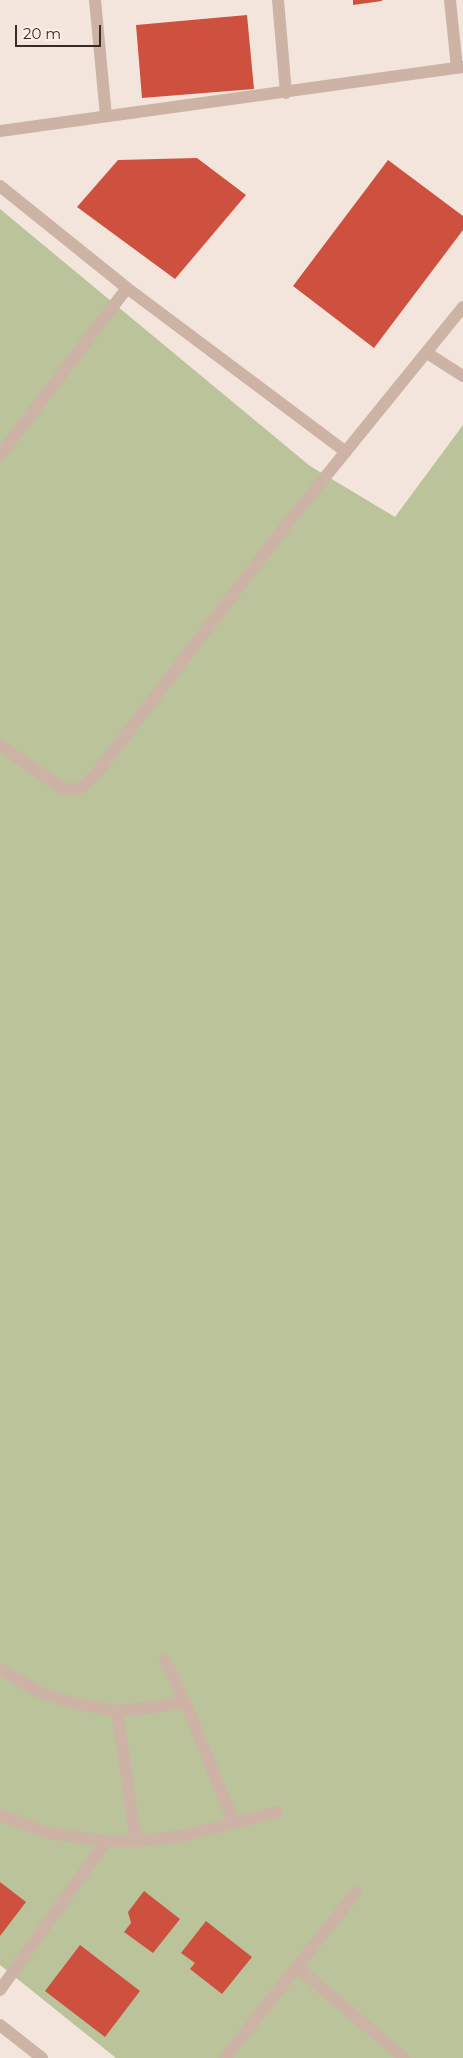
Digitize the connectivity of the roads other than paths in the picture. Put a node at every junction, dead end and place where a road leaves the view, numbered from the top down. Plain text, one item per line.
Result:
1 (95, 0) edge
2 (278, 0) edge
3 (450, 0) edge
4 (460, 67) edge
5 (286, 93) junction
6 (106, 116) junction
7 (0, 131) edge
8 (0, 186) edge
9 (127, 288) junction
10 (463, 307) edge
11 (427, 353) junction
12 (463, 376) edge
13 (346, 452) junction
14 (0, 455) edge
15 (0, 745) edge
16 (165, 1660) dead end
17 (0, 1669) edge
18 (185, 1702) junction
19 (117, 1710) junction
20 (277, 1812) dead end
21 (0, 1816) edge
22 (234, 1823) junction
23 (106, 1841) junction
24 (136, 1841) junction
25 (356, 1892) dead end
26 (297, 1967) junction
27 (0, 1990) edge
28 (0, 2026) edge
29 (42, 2058) edge
30 (225, 2058) edge
31 (404, 2058) edge

1 - 6 street
2 - 5 street
3 - 4 street
4 - 5 street
5 - 6 street
6 - 7 street
8 - 9 street
9 - 13 street
9 - 14 street
10 - 11 street
11 - 12 street
11 - 13 street
13 - 15 street
16 - 18 street
17 - 19 street
18 - 19 street
18 - 22 street
19 - 24 street
20 - 22 street
21 - 23 street
22 - 24 street
23 - 24 street
23 - 27 street
25 - 26 street
26 - 30 street
26 - 31 street
28 - 29 street

